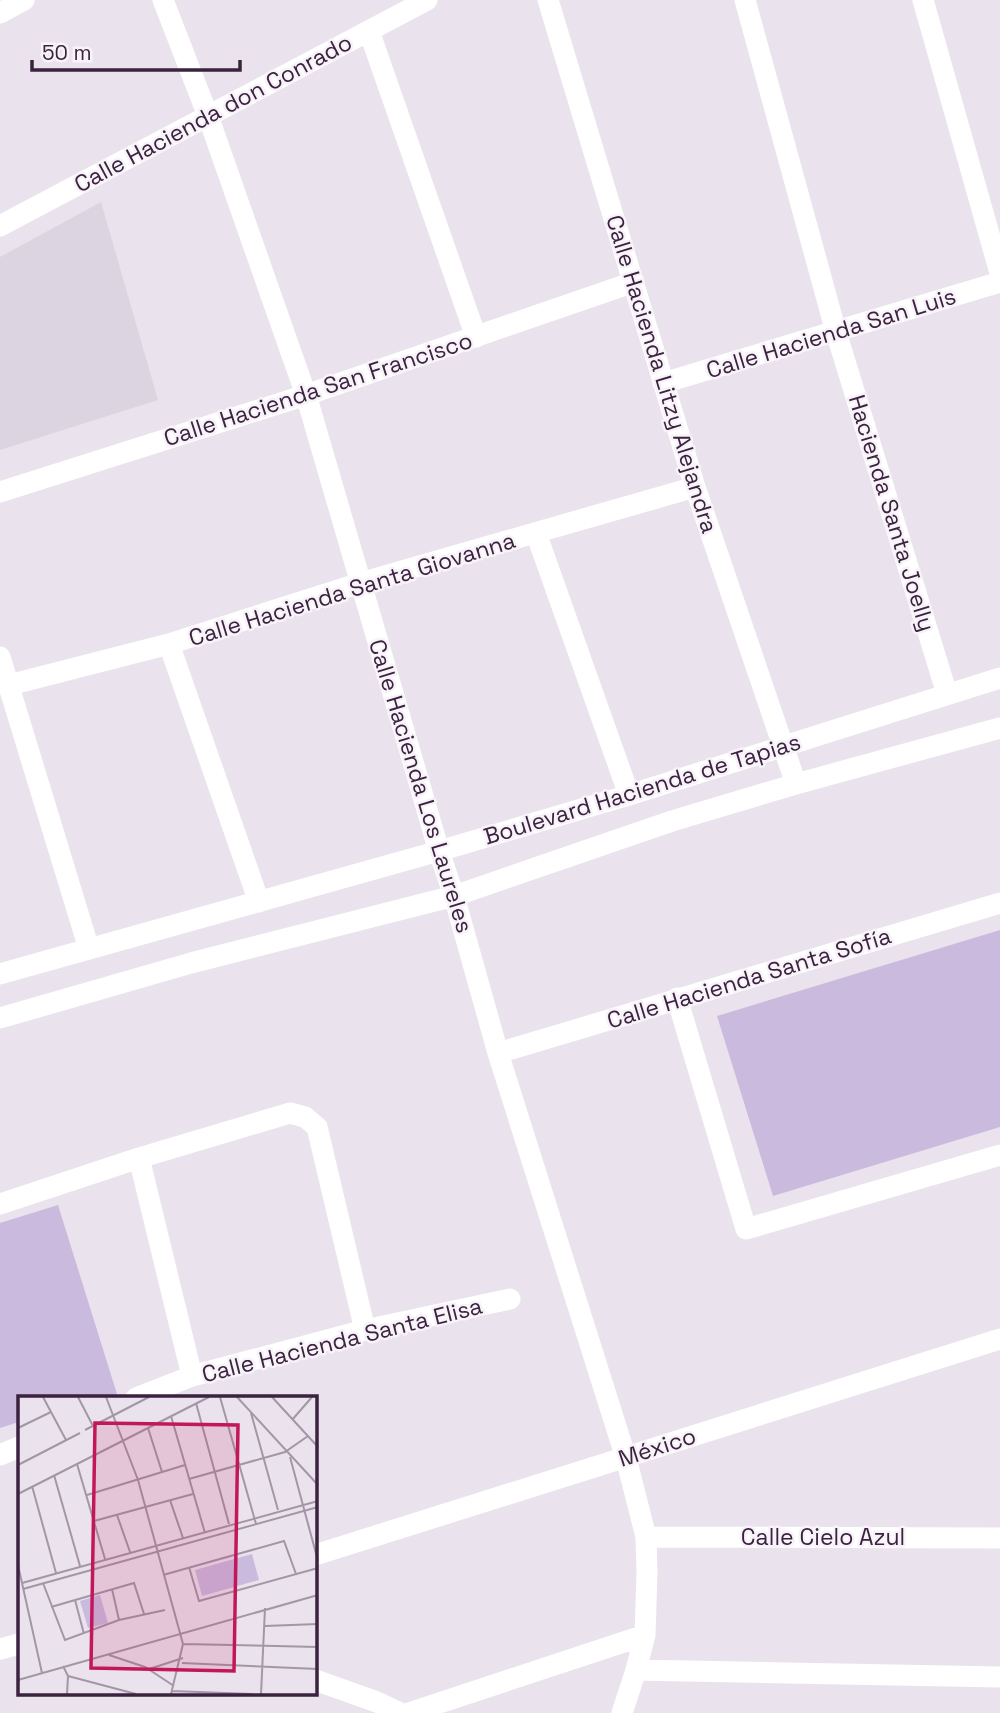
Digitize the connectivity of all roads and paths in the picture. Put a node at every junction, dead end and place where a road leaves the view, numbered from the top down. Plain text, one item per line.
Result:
1 (24, 0) edge
2 (163, 0) edge
3 (427, 0) edge
4 (548, 0) edge
5 (745, 0) edge
6 (923, 0) edge
7 (0, 13) edge
8 (369, 30) junction
9 (208, 116) junction
10 (0, 226) edge
11 (1000, 272) edge
12 (634, 282) junction
13 (1000, 282) edge
14 (836, 332) junction
15 (475, 337) junction
16 (663, 383) junction
17 (306, 395) junction
18 (695, 487) junction
19 (0, 492) edge
20 (536, 533) junction
21 (360, 583) junction
22 (169, 644) junction
23 (0, 657) edge
24 (1000, 678) edge
25 (9, 685) junction
26 (947, 694) junction
27 (1000, 728) edge
28 (783, 747) junction
29 (796, 784) junction
30 (629, 795) junction
31 (439, 851) junction
32 (454, 896) junction
33 (259, 902) junction
34 (1000, 903) edge
35 (89, 949) junction
36 (0, 974) edge
37 (677, 999) junction
38 (0, 1018) edge
39 (498, 1053) junction
40 (1000, 1155) edge
41 (139, 1158) junction
42 (0, 1204) edge
43 (510, 1299) dead end
44 (365, 1330) junction
45 (1000, 1339) edge
46 (192, 1376) junction
47 (141, 1396) edge
48 (18, 1447) edge
49 (0, 1455) edge
50 (626, 1458) junction
51 (646, 1537) junction
52 (1000, 1538) edge
53 (317, 1554) edge
54 (645, 1635) junction
55 (18, 1644) edge
56 (0, 1650) edge
57 (636, 1670) junction
58 (1000, 1677) edge
59 (317, 1681) edge
60 (400, 1713) edge
61 (409, 1713) edge
62 (622, 1713) edge

1 - 7 street
2 - 9 street, Calle Hacienda Los Laureles
3 - 8 street, Calle Hacienda don Conrado
4 - 12 street, Calle Hacienda Litzy Alejandra
5 - 14 street, Hacienda Santa Joelly
6 - 11 street
8 - 9 street, Calle Hacienda don Conrado
8 - 15 street
9 - 10 street, Calle Hacienda don Conrado
9 - 17 street, Calle Hacienda Los Laureles
12 - 15 street, Calle Hacienda San Francisco
12 - 16 street, Calle Hacienda Litzy Alejandra
13 - 14 street, Calle Hacienda San Luis
14 - 16 street, Calle Hacienda San Luis
14 - 26 street, Hacienda Santa Joelly
15 - 17 street, Calle Hacienda San Francisco
16 - 18 street, Calle Hacienda Litzy Alejandra
17 - 19 street, Calle Hacienda San Francisco
17 - 21 street, Calle Hacienda Los Laureles
18 - 20 street, Calle Hacienda Santa Giovanna
18 - 28 street, Calle Hacienda Litzy Alejandra
20 - 21 street, Calle Hacienda Santa Giovanna
20 - 30 street
21 - 22 street, Calle Hacienda Santa Giovanna
21 - 31 street, Calle Hacienda Los Laureles
22 - 25 street, Calle Hacienda Santa Giovanna
22 - 33 street
23 - 25 street
24 - 26 street, Boulevard Hacienda de Tapias
25 - 35 street
26 - 28 street, Boulevard Hacienda de Tapias
27 - 29 street, Boulevard Hacienda de Tapias
28 - 29 street, Calle Hacienda Litzy Alejandra
28 - 30 street, Boulevard Hacienda de Tapias
29 - 32 street, Boulevard Hacienda de Tapias
30 - 31 street, Boulevard Hacienda de Tapias
31 - 32 street, Calle Hacienda Los Laureles
31 - 33 street, Boulevard Hacienda de Tapias
32 - 38 street, Boulevard Hacienda de Tapias
32 - 39 street, Calle Hacienda Los Laureles
33 - 35 street, Boulevard Hacienda de Tapias
34 - 37 street, Calle Hacienda Santa Sofía
35 - 36 street, Boulevard Hacienda de Tapias
37 - 39 street, Calle Hacienda Santa Sofía
37 - 40 street
39 - 50 street, Calle Hacienda Los Laureles
41 - 42 street
41 - 44 street
41 - 46 street
43 - 44 street, Calle Hacienda Santa Elisa
44 - 46 street, Calle Hacienda Santa Elisa
45 - 50 street, México
46 - 47 street, Calle Hacienda Santa Elisa
48 - 49 street
50 - 51 street, Calle Hacienda Los Laureles
50 - 53 street, México
51 - 52 street, Calle Cielo Azul
51 - 54 street, Calle Hacienda Los Laureles
54 - 57 street, Calle Hacienda Los Laureles
54 - 61 street
55 - 56 street
57 - 58 street
57 - 62 street, Calle Hacienda Los Laureles
59 - 60 street

